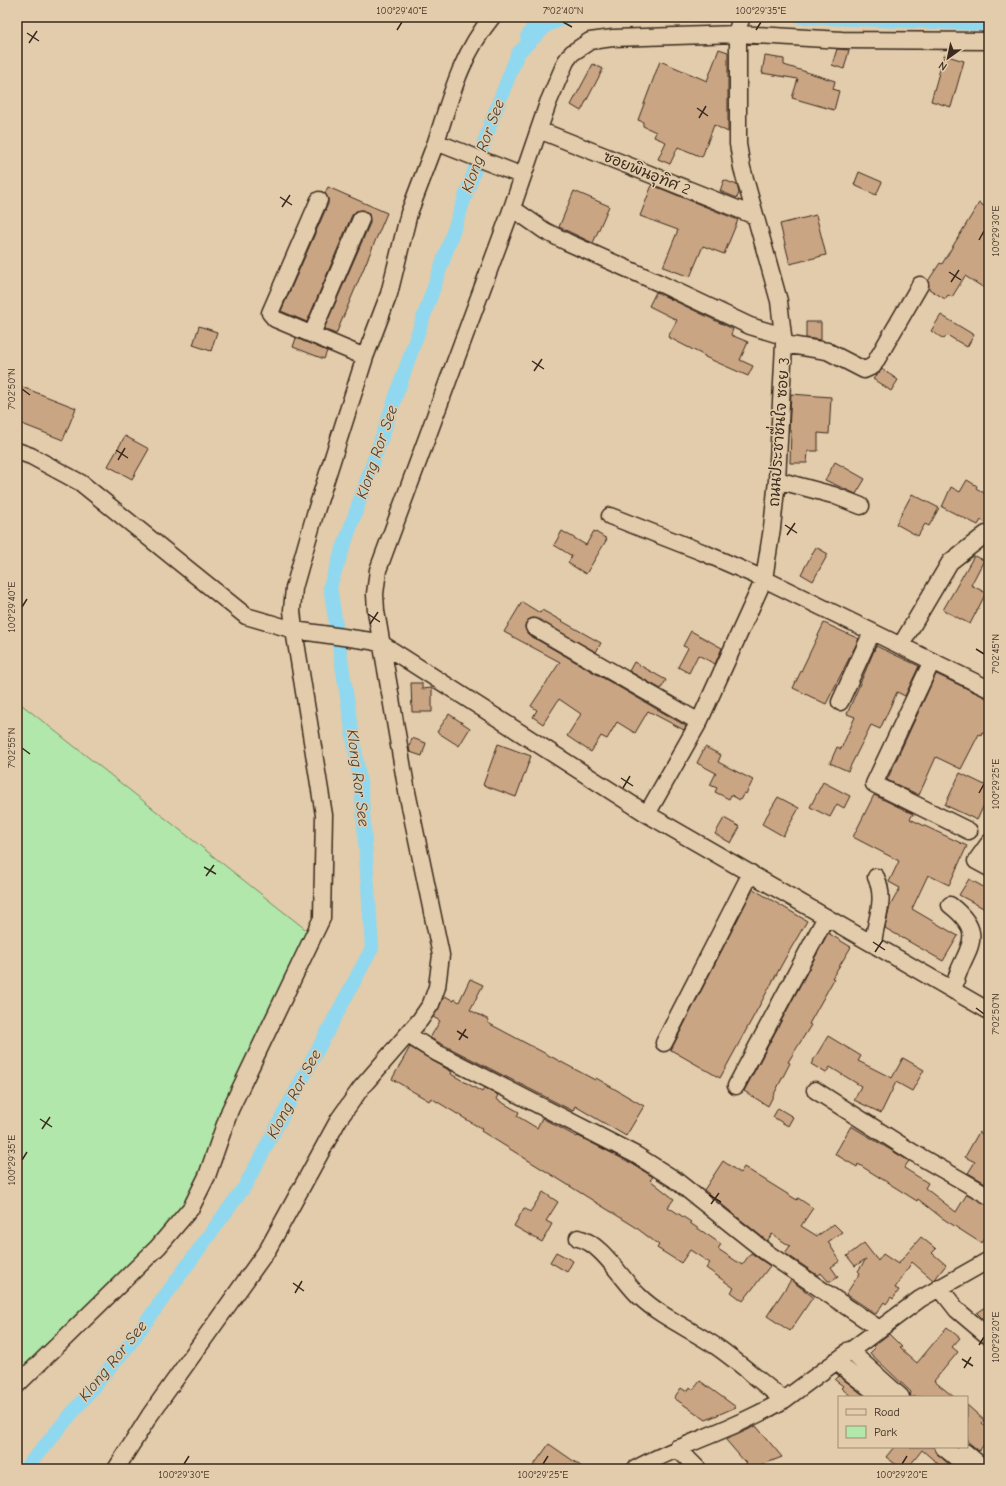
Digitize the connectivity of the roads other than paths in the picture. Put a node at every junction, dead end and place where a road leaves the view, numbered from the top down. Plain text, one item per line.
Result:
1 (492, 17) edge
2 (740, 26) edge
3 (989, 41) edge
4 (539, 130) junction
5 (436, 142) junction
6 (523, 176) junction
7 (319, 200) dead end
8 (512, 208) junction
9 (755, 216) junction
10 (361, 219) dead end
11 (920, 285) dead end
12 (312, 334) junction
13 (784, 340) junction
14 (365, 357) junction
15 (17, 451) edge
16 (777, 480) junction
17 (861, 506) dead end
18 (610, 516) dead end
19 (986, 534) dead end
20 (764, 579) junction
21 (534, 627) dead end
22 (299, 630) junction
23 (872, 632) junction
24 (377, 642) junction
25 (901, 645) junction
26 (932, 661) junction
27 (989, 689) edge
28 (840, 702) dead end
29 (699, 722) junction
30 (647, 814) junction
31 (969, 831) dead end
32 (989, 842) edge
33 (989, 868) edge
34 (751, 873) junction
35 (876, 877) dead end
36 (950, 905) dead end
37 (826, 917) junction
38 (873, 944) junction
39 (954, 991) junction
40 (989, 1011) edge
41 (408, 1035) junction
42 (664, 1043) dead end
43 (736, 1086) dead end
44 (815, 1090) dead end
45 (989, 1196) edge
46 (578, 1238) dead end
47 (989, 1260) edge
48 (939, 1287) junction
49 (878, 1328) junction
50 (989, 1337) edge
51 (849, 1350) junction
52 (835, 1361) junction
53 (17, 1385) edge
54 (880, 1396) edge
55 (900, 1396) edge
56 (784, 1400) junction
57 (677, 1448) junction
58 (944, 1448) edge
59 (960, 1448) edge
60 (116, 1469) edge
61 (635, 1469) edge
62 (698, 1469) edge
63 (970, 1469) edge
64 (985, 1469) edge

1 - 5 street
2 - 3 street
2 - 4 street
2 - 9 street, ถนนประชาชื่นใจ ซอย 3
4 - 6 street
4 - 9 street, ซอยพินอุทิศ 2
5 - 6 street
5 - 14 street
6 - 8 street
7 - 12 street
8 - 13 street
8 - 24 street
9 - 13 street, ถนนประชาชื่นใจ ซอย 3
10 - 12 street
11 - 13 street
12 - 14 street
13 - 16 street, ถนนประชาชื่นใจ ซอย 3
14 - 22 street
15 - 22 street
16 - 17 street
16 - 20 street, ถนนประชาชื่นใจ ซอย 3
18 - 20 street
19 - 25 street
20 - 23 street
20 - 29 street, ถนนประชาชื่นใจ ซอย 3
21 - 29 street
22 - 24 street
22 - 53 street
23 - 25 street
23 - 28 street
24 - 30 street
24 - 41 street
25 - 26 street
26 - 27 street
26 - 31 street
29 - 30 street, ถนนประชาชื่นใจ ซอย 3
30 - 34 street
32 - 33 street
34 - 37 street
34 - 42 street
35 - 38 street
36 - 39 street
37 - 38 street
37 - 43 street
38 - 39 street
39 - 40 street
41 - 49 street
41 - 60 street
44 - 45 street
46 - 56 street
47 - 48 street
48 - 49 street
48 - 50 street
49 - 51 street
51 - 52 street
51 - 55 street
52 - 54 street
52 - 56 street
56 - 57 street
57 - 61 street
57 - 62 street
58 - 63 street
59 - 64 street

